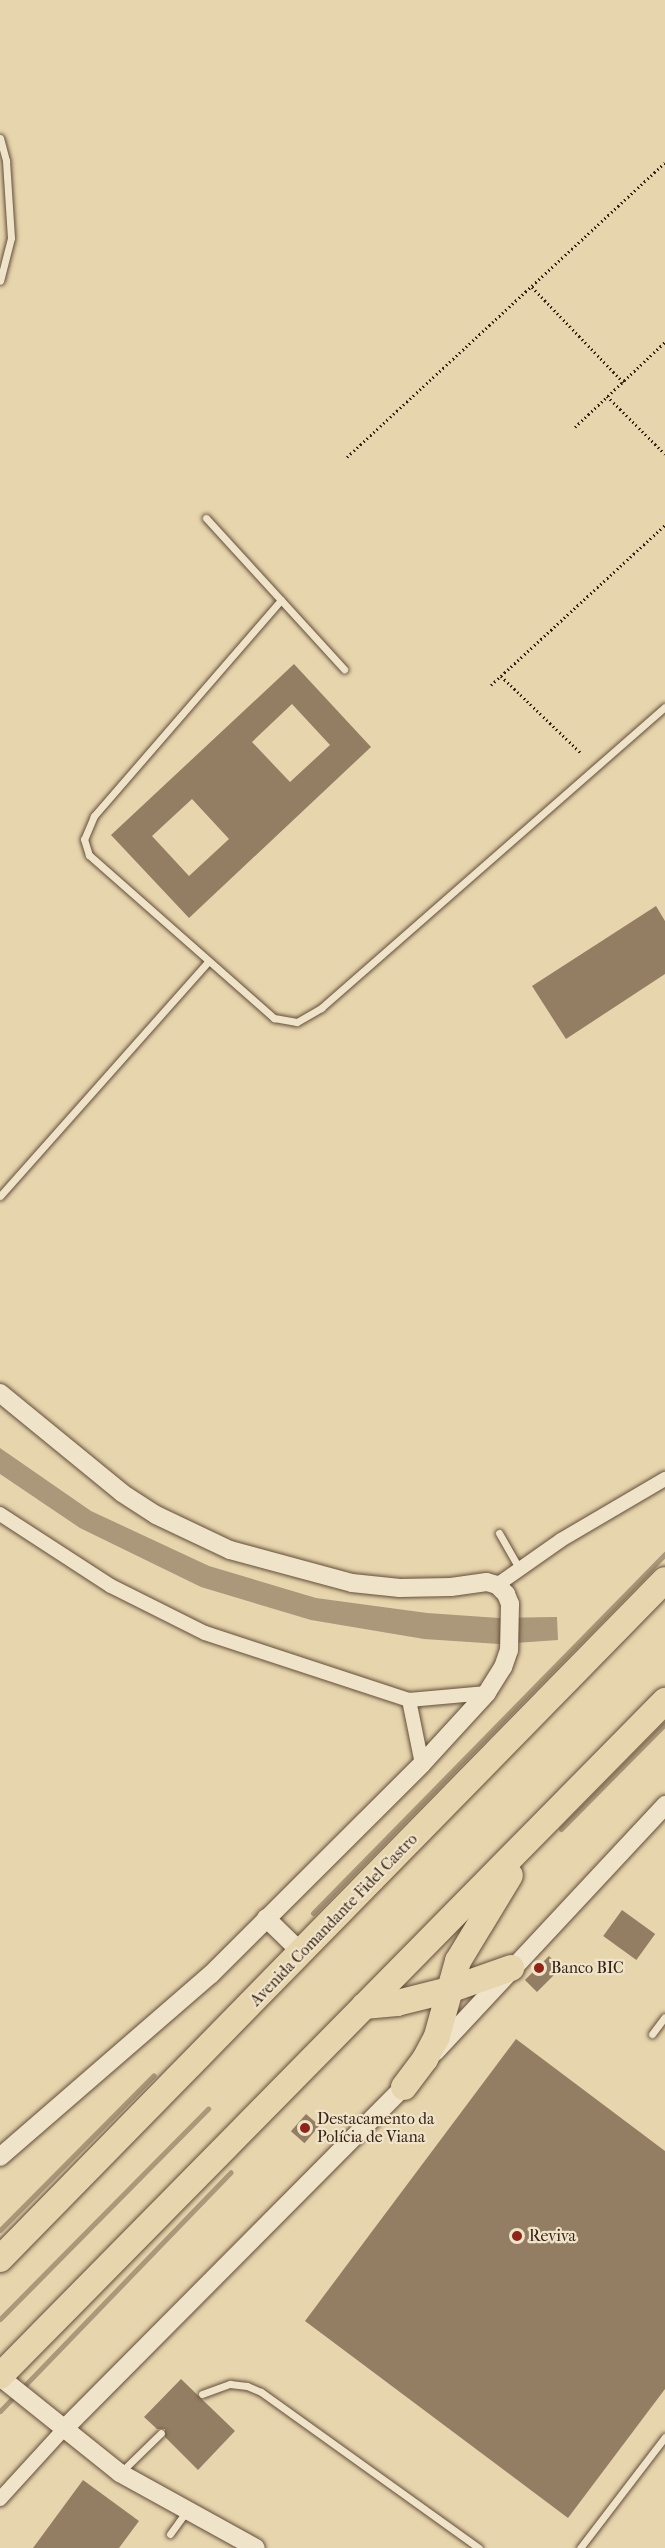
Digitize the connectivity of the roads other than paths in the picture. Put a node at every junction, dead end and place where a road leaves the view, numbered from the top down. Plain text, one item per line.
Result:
1 (0, 138) edge
2 (0, 280) edge
3 (206, 518) dead end
4 (281, 600) junction
5 (344, 669) dead end
6 (665, 707) edge
7 (208, 961) junction
8 (0, 1196) edge
9 (0, 1393) edge
10 (665, 1479) edge
11 (0, 1514) edge
12 (499, 1533) dead end
13 (519, 1568) junction
14 (665, 1580) edge
15 (497, 1585) junction
16 (487, 1693) junction
17 (409, 1700) junction
18 (665, 1701) edge
19 (422, 1764) junction
20 (665, 1805) edge
21 (564, 1806) junction
22 (266, 1918) junction
23 (302, 1953) junction
24 (511, 1968) junction
25 (449, 1990) junction
26 (397, 2003) junction
27 (364, 2006) junction
28 (665, 2017) edge
29 (652, 2034) dead end
30 (425, 2059) junction
31 (404, 2087) junction
32 (0, 2157) edge
33 (0, 2259) edge
34 (0, 2376) edge
35 (202, 2394) dead end
36 (64, 2429) junction
37 (161, 2433) dead end
38 (665, 2438) edge
39 (120, 2473) junction
40 (0, 2499) edge
41 (188, 2510) junction
42 (170, 2534) dead end
43 (256, 2548) edge
44 (479, 2548) edge
45 (580, 2548) edge

1 - 2 lane
3 - 4 lane
4 - 5 lane
4 - 7 lane
6 - 7 lane
7 - 8 lane
9 - 15 street
10 - 13 street
11 - 17 street
12 - 13 lane
13 - 15 street
14 - 23 highway, Avenida Comandante Fidel Castro
15 - 16 street
16 - 17 street
16 - 19 street
17 - 19 street
18 - 21 highway
19 - 22 street
20 - 24 street
21 - 25 highway
21 - 27 highway
22 - 23 street
22 - 32 street
23 - 33 highway, Avenida Comandante Fidel Castro
24 - 25 highway
24 - 31 street
25 - 26 highway
25 - 30 highway
26 - 27 highway
26 - 30 highway
27 - 34 highway
28 - 29 lane
30 - 31 highway
31 - 36 street
34 - 36 street
35 - 44 lane
36 - 39 street
36 - 40 street
37 - 39 lane
38 - 45 lane
39 - 41 street
41 - 42 lane
41 - 43 street

